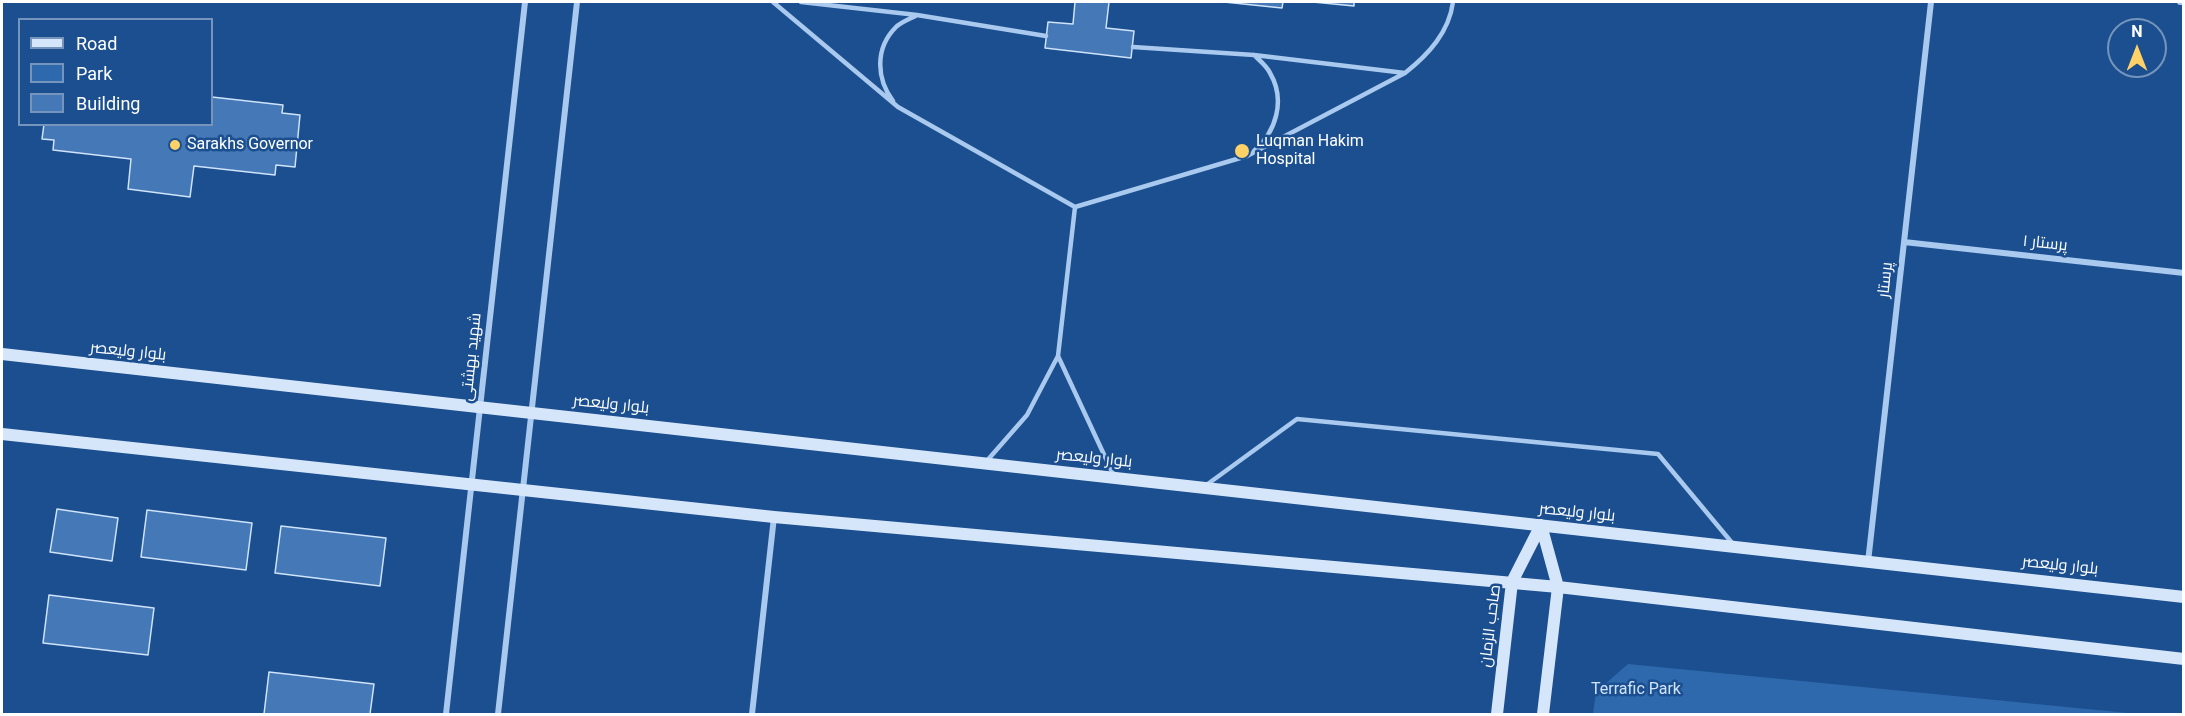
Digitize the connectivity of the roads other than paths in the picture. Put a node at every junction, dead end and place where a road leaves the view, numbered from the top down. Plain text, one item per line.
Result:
1 (525, 2) edge
2 (577, 2) edge
3 (773, 2) edge
4 (801, 2) edge
5 (1453, 2) edge
6 (1931, 2) edge
7 (917, 15) junction
8 (1046, 36) dead end
9 (1133, 46) dead end
10 (1254, 55) junction
11 (1405, 73) junction
12 (898, 108) junction
13 (1247, 156) junction
14 (1075, 207) junction
15 (1904, 242) junction
16 (2184, 273) edge
17 (2, 354) edge
18 (1058, 356) junction
19 (480, 407) junction
20 (531, 413) junction
21 (2, 434) edge
22 (984, 463) junction
23 (1115, 478) junction
24 (471, 486) junction
25 (1203, 488) junction
26 (523, 491) junction
27 (774, 517) junction
28 (1541, 525) junction
29 (1735, 546) junction
30 (1868, 562) junction
31 (1512, 582) junction
32 (1558, 586) junction
33 (2184, 597) edge
34 (2184, 659) edge
35 (446, 714) edge
36 (498, 714) edge
37 (752, 714) edge
38 (1497, 714) edge
39 (1543, 714) edge

1 - 19 street, شهید بهشتی
2 - 20 street
3 - 12 lane
4 - 7 lane
5 - 11 lane
6 - 15 street, پرستار
7 - 8 lane
7 - 12 lane
9 - 10 lane
10 - 11 lane
10 - 13 lane
11 - 13 lane
12 - 14 lane
13 - 14 lane
14 - 18 lane
15 - 16 street, پرستار ۱
15 - 30 street, پرستار
17 - 19 street, بلوار ولیعصر
18 - 22 lane
18 - 23 lane
19 - 20 street, بلوار ولیعصر
19 - 24 street, شهید بهشتی
20 - 22 street, بلوار ولیعصر
20 - 26 street
21 - 24 street
22 - 23 street, بلوار ولیعصر
23 - 25 street, بلوار ولیعصر
24 - 26 street
24 - 35 street, شهید بهشتی
25 - 28 street, بلوار ولیعصر
25 - 29 lane
26 - 27 street
26 - 36 street
27 - 31 street
27 - 37 street
28 - 29 street, بلوار ولیعصر
28 - 31 street, صاحب الزمان
28 - 32 street
29 - 30 street, بلوار ولیعصر
30 - 33 street, بلوار ولیعصر
31 - 32 street
31 - 38 street, صاحب الزمان
32 - 34 street
32 - 39 street

